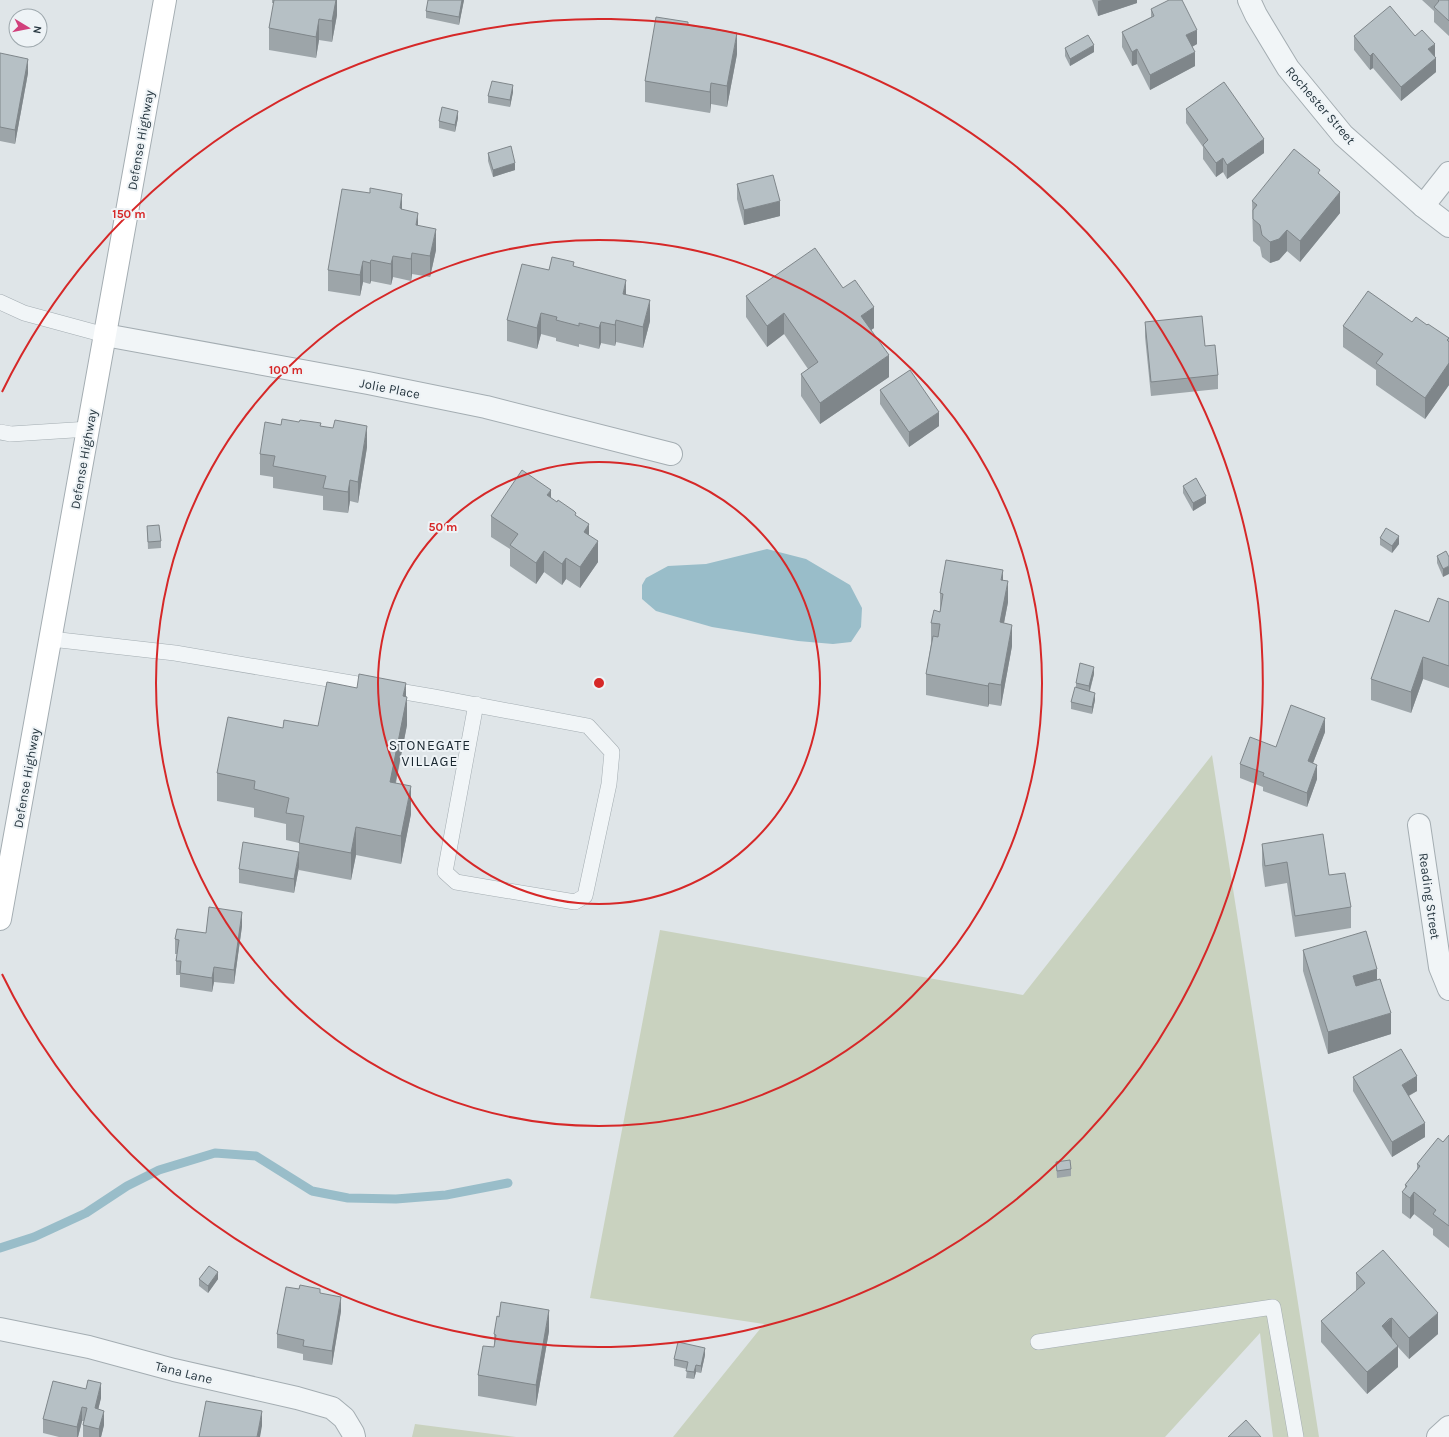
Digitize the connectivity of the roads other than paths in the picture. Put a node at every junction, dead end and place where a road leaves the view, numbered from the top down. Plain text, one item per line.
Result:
1 (165, 0) edge
2 (1249, 0) edge
3 (1449, 173) edge
4 (1423, 206) junction
5 (1449, 226) edge
6 (0, 302) edge
7 (105, 335) junction
8 (89, 429) junction
9 (0, 432) edge
10 (671, 454) dead end
11 (51, 639) junction
12 (476, 704) junction
13 (1419, 825) dead end
14 (0, 919) edge
15 (1449, 989) edge
16 (0, 1329) edge
17 (1038, 1342) dead end
18 (1449, 1427) edge
19 (354, 1437) edge
20 (1296, 1437) edge
21 (1438, 1437) edge

1 - 7 main road, Defense Highway
2 - 4 street, Rochester Street
3 - 4 street
4 - 5 street, Rochester Street
6 - 7 lane
7 - 8 main road, Defense Highway
7 - 10 street, Jolie Place
8 - 9 lane
8 - 11 main road, Defense Highway
11 - 12 lane
11 - 14 main road, Defense Highway
12 - 12 lane
13 - 15 street, Reading Street
16 - 19 street, Tana Lane
17 - 20 lane
18 - 21 street

